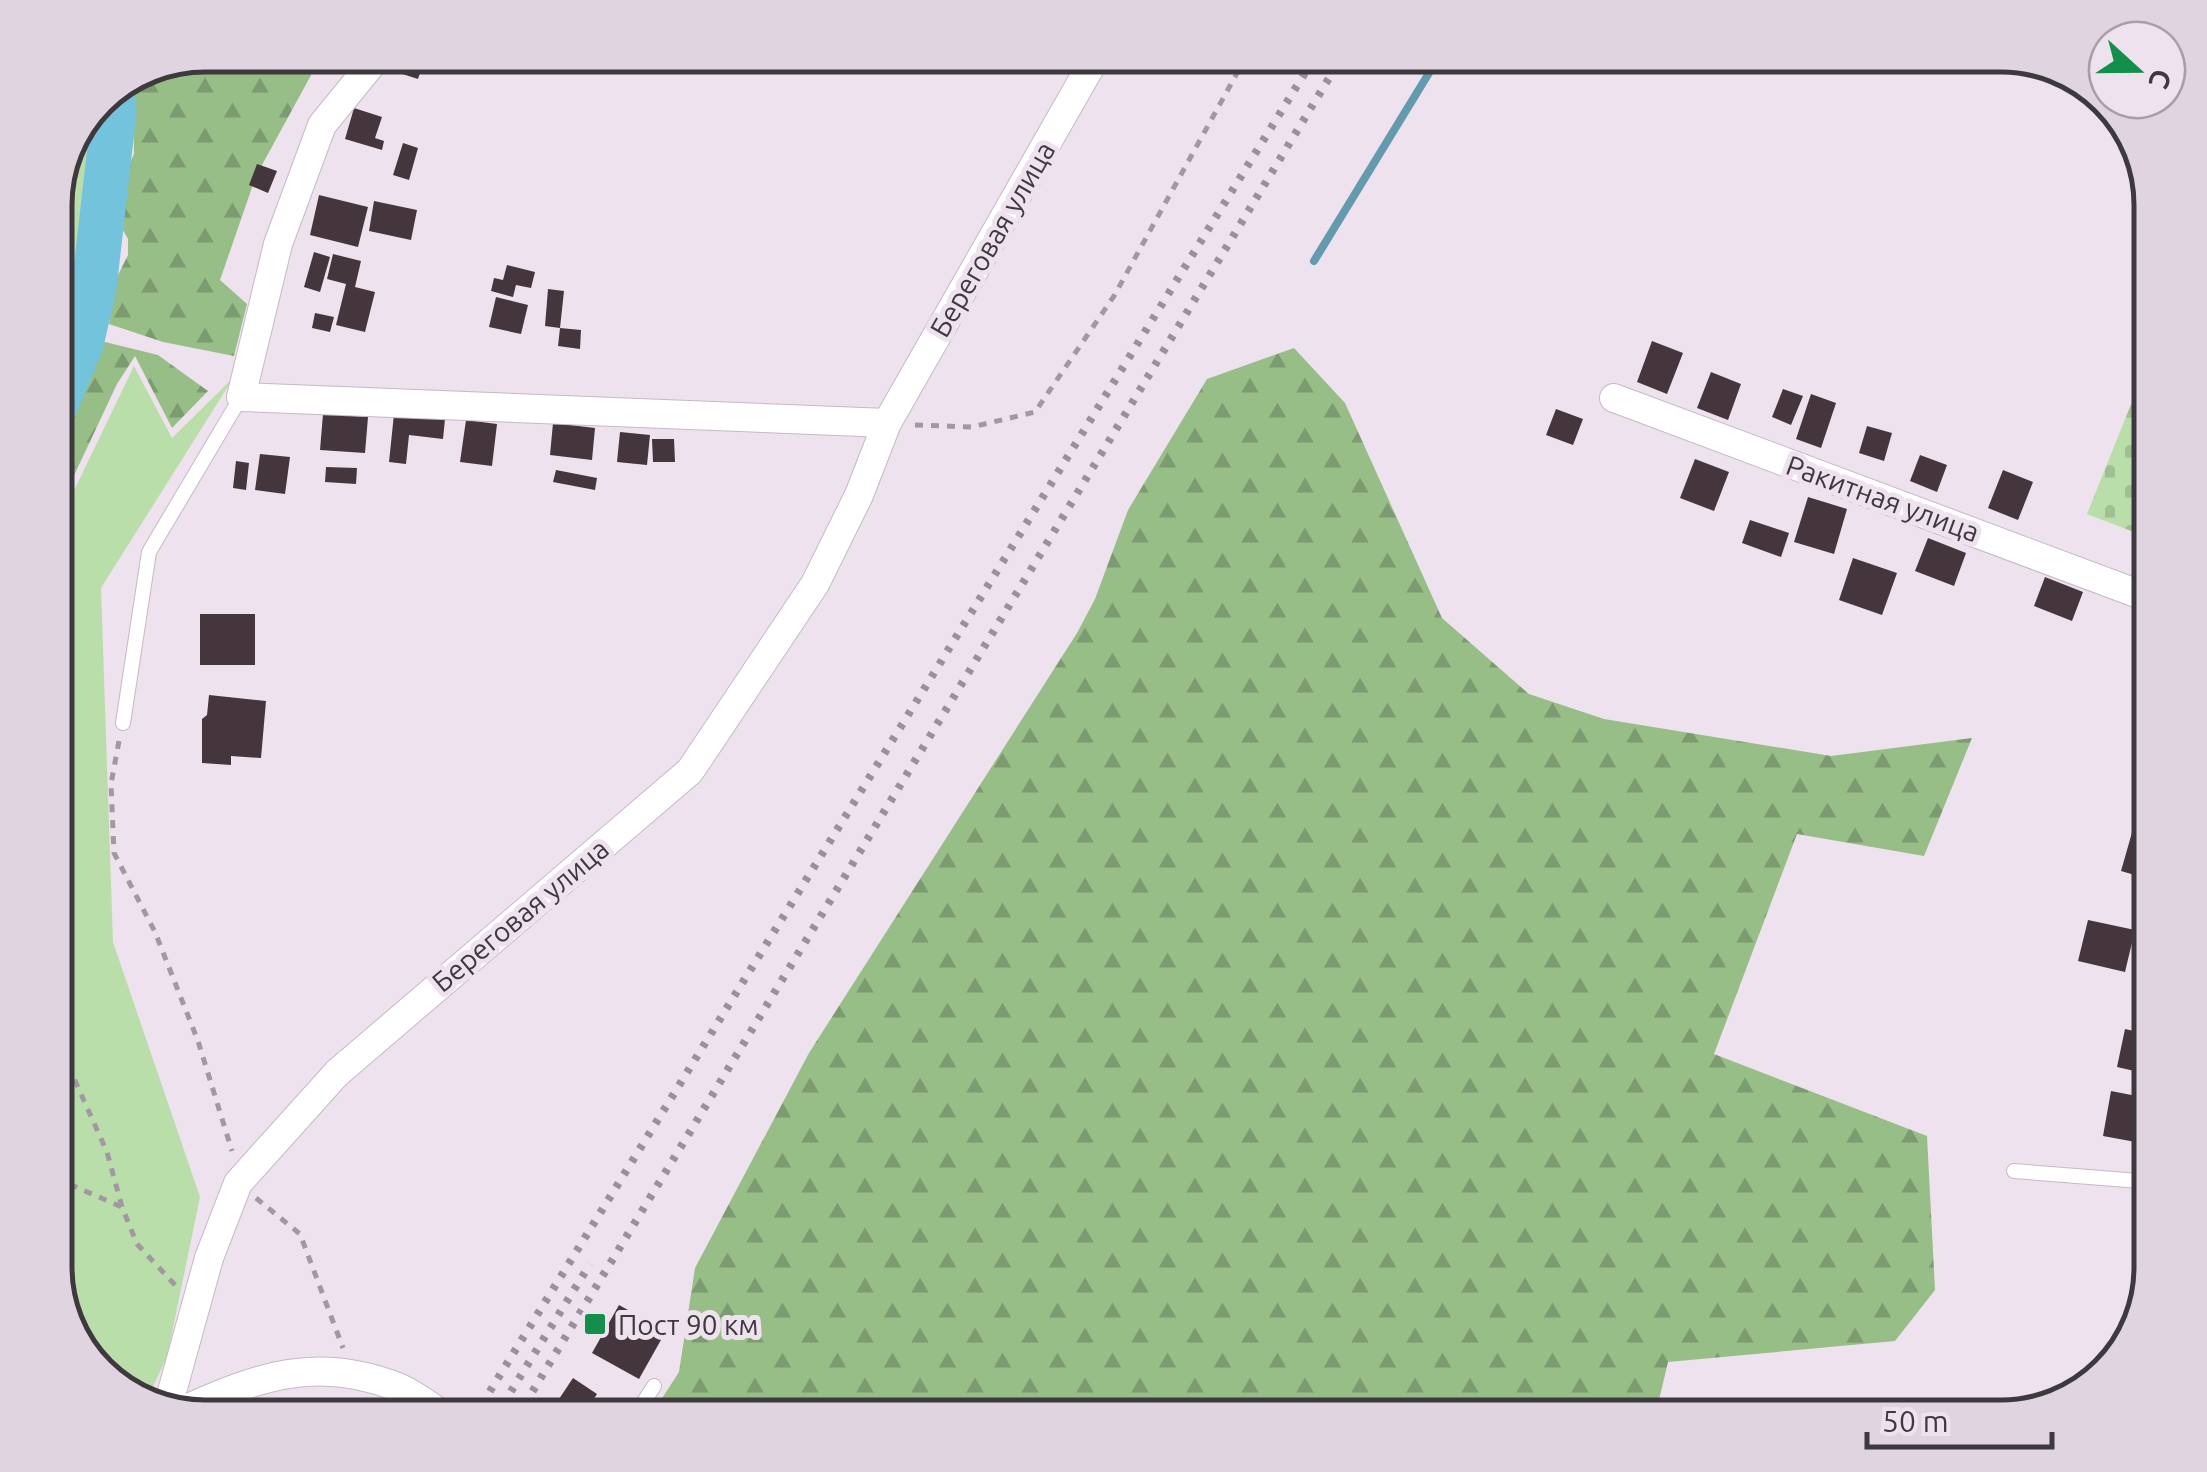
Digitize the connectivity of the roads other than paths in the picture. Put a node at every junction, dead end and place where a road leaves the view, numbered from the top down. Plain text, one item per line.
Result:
1 (365, 72) edge
2 (1087, 72) edge
3 (241, 396) junction
4 (1614, 398) dead end
5 (887, 423) junction
6 (2134, 591) edge
7 (122, 724) road end
8 (2014, 1171) dead end
9 (2134, 1181) edge
10 (654, 1386) dead end
11 (171, 1395) edge
12 (206, 1400) edge
13 (420, 1400) edge
14 (645, 1400) edge

1 - 3 street
2 - 5 street, Береговая улица
3 - 5 street
3 - 7 lane
4 - 6 street, Ракитная улица
5 - 11 street, Береговая улица
8 - 9 lane
10 - 14 lane
12 - 13 street

